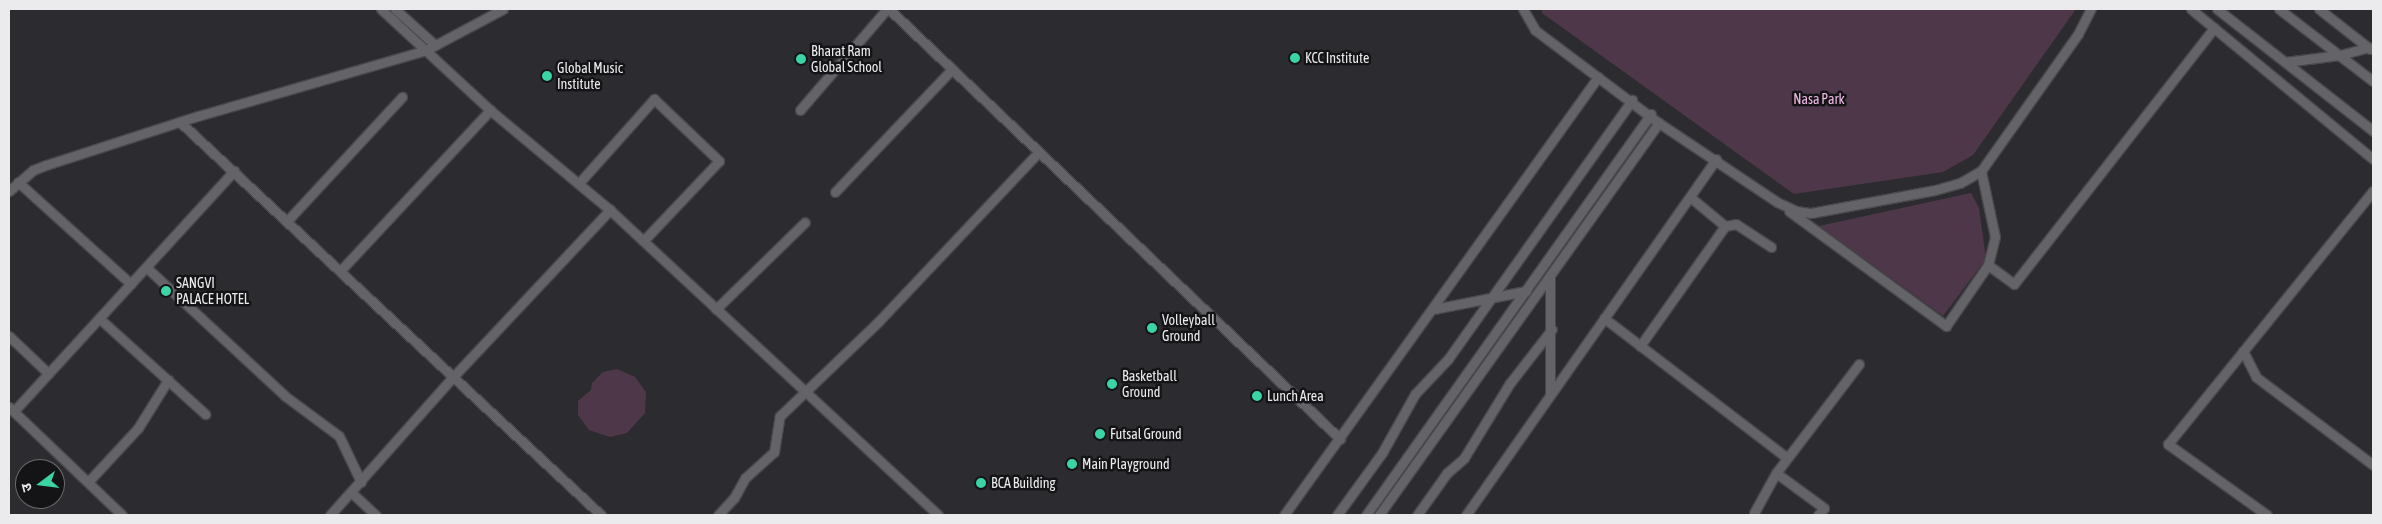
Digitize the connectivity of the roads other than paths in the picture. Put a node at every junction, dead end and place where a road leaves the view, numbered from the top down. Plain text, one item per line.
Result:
1 (381, 9) edge
2 (395, 9) edge
3 (503, 9) edge
4 (888, 9) edge
5 (1523, 9) edge
6 (2091, 9) edge
7 (2191, 9) edge
8 (2217, 9) edge
9 (2279, 9) edge
10 (2319, 9) edge
11 (2214, 28) junction
12 (435, 45) junction
13 (2371, 49) edge
14 (426, 50) junction
15 (2340, 56) junction
16 (2285, 62) junction
17 (951, 70) junction
18 (1598, 77) junction
19 (2373, 81) edge
20 (402, 96) dead end
21 (1632, 100) junction
22 (490, 110) junction
23 (800, 110) dead end
24 (1651, 114) junction
25 (180, 122) junction
26 (1659, 122) junction
27 (2373, 131) edge
28 (1038, 153) junction
29 (1716, 159) junction
30 (2373, 159) edge
31 (234, 171) junction
32 (1980, 171) junction
33 (18, 182) junction
34 (579, 183) junction
35 (9, 191) edge
36 (2373, 191) edge
37 (835, 192) dead end
38 (1690, 197) junction
39 (1777, 202) junction
40 (610, 210) junction
41 (288, 220) junction
42 (805, 222) dead end
43 (1725, 226) junction
44 (643, 241) junction
45 (1771, 247) dead end
46 (1988, 265) junction
47 (147, 268) junction
48 (341, 270) junction
49 (1550, 277) junction
50 (131, 284) junction
51 (1526, 292) junction
52 (1490, 298) junction
53 (716, 309) junction
54 (1434, 309) junction
55 (1604, 318) junction
56 (100, 319) junction
57 (1552, 329) junction
58 (9, 336) edge
59 (1640, 346) junction
60 (2243, 351) junction
61 (1859, 364) dead end
62 (48, 373) junction
63 (452, 378) junction
64 (168, 380) junction
65 (806, 393) junction
66 (1550, 394) junction
67 (11, 409) edge
68 (205, 414) dead end
69 (1340, 439) junction
70 (1787, 458) junction
71 (2373, 465) edge
72 (1776, 473) junction
73 (88, 482) junction
74 (360, 482) junction
75 (352, 493) junction
76 (1754, 513) dead end
77 (122, 515) edge
78 (330, 515) edge
79 (376, 515) edge
80 (601, 515) edge
81 (718, 515) edge
82 (938, 515) edge
83 (1284, 515) edge
84 (1337, 515) edge
85 (1366, 515) edge
86 (1379, 515) edge
87 (1417, 515) edge
88 (1466, 515) edge
89 (1818, 515) edge
90 (2267, 515) edge

1 - 14 street
2 - 12 street
3 - 12 street
4 - 17 street
4 - 23 street
5 - 18 street
6 - 32 street
7 - 11 street
8 - 16 street
9 - 15 street
10 - 13 street
11 - 30 street
11 - 46 street
12 - 14 street
13 - 15 street
14 - 22 street
14 - 25 street
15 - 16 street
15 - 19 street
16 - 27 street
17 - 28 street
17 - 37 street
18 - 21 street
18 - 54 street
20 - 41 street
21 - 24 street
21 - 52 street
22 - 34 street
22 - 48 street
24 - 26 street
24 - 51 street
25 - 31 street
25 - 33 street
26 - 29 street
26 - 49 street
28 - 65 street
28 - 69 street
29 - 38 street
29 - 39 street
31 - 41 street
31 - 47 street
32 - 39 street
32 - 46 street
33 - 35 street
33 - 50 street
34 - 40 street
34 - 44 street
36 - 60 street
38 - 43 street
38 - 55 street
39 - 46 street
40 - 44 street
40 - 63 street
41 - 48 street
42 - 53 street
43 - 45 street
43 - 59 street
44 - 53 street
47 - 50 street
47 - 74 street
48 - 63 street
49 - 57 street
49 - 86 street
50 - 56 street
51 - 52 street
51 - 85 street
52 - 54 street
52 - 84 street
53 - 65 street
54 - 69 street
55 - 59 street
55 - 66 street
56 - 62 street
56 - 64 street
57 - 66 street
57 - 87 street
58 - 62 street
59 - 70 street
60 - 71 street
60 - 90 street
61 - 70 street
62 - 67 street
63 - 74 street
63 - 80 street
64 - 68 street
64 - 73 street
65 - 81 street
65 - 82 street
66 - 88 street
67 - 73 street
69 - 83 street
70 - 72 street
72 - 76 street
72 - 89 street
73 - 77 street
74 - 75 street
75 - 78 street
75 - 79 street

